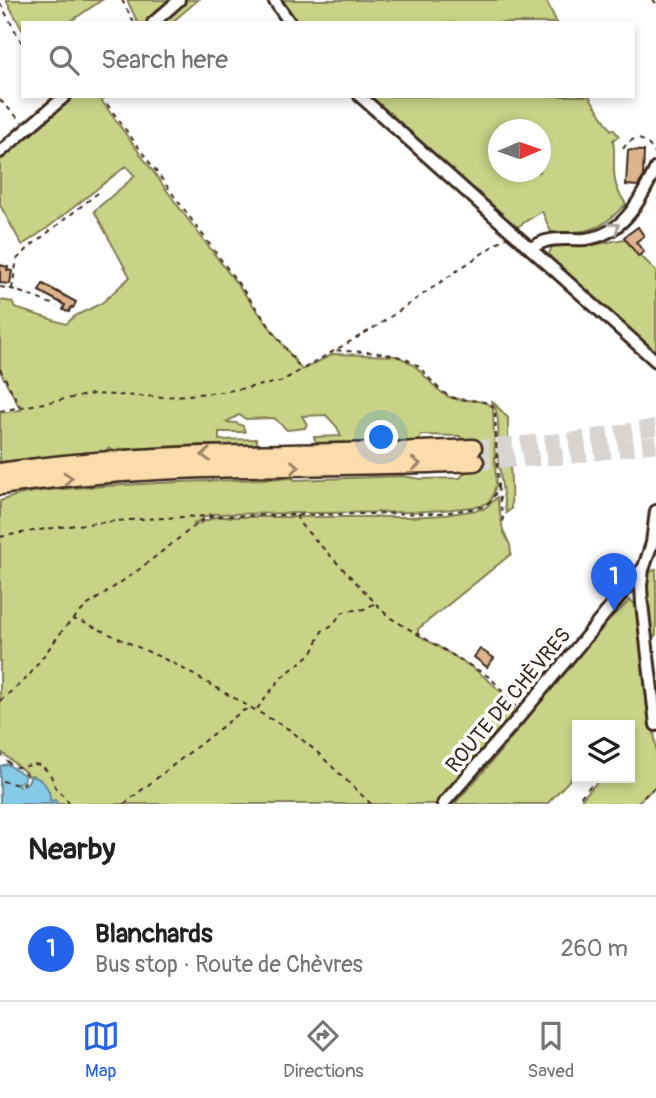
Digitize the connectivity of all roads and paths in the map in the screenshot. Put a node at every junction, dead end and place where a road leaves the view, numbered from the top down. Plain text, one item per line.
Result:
1 (122, 0) edge
2 (179, 0) edge
3 (274, 0) edge
4 (0, 3) edge
5 (133, 21) edge
6 (155, 21) edge
7 (289, 21) edge
8 (21, 41) edge
9 (63, 98) edge
10 (101, 98) edge
11 (362, 98) edge
12 (0, 100) edge
13 (24, 124) dead end
14 (623, 149) dead end
15 (0, 152) edge
16 (656, 155) edge
17 (656, 169) edge
18 (98, 192) dead end
19 (513, 232) junction
20 (550, 240) junction
21 (531, 248) junction
22 (545, 260) junction
23 (0, 287) edge
24 (12, 289) junction
25 (57, 306) dead end
26 (334, 351) junction
27 (656, 362) edge
28 (0, 369) edge
29 (302, 369) junction
30 (21, 407) junction
31 (0, 411) edge
32 (0, 472) edge
33 (27, 482) junction
34 (0, 486) edge
35 (498, 486) junction
36 (0, 496) edge
37 (656, 510) edge
38 (297, 514) junction
39 (213, 516) junction
40 (504, 526) dead end
41 (0, 537) edge
42 (644, 567) junction
43 (621, 595) junction
44 (375, 603) junction
45 (642, 604) junction
46 (72, 619) junction
47 (0, 701) edge
48 (241, 701) junction
49 (255, 709) junction
50 (242, 711) junction
51 (522, 713) junction
52 (656, 724) edge
53 (0, 753) edge
54 (21, 768) junction
55 (2, 781) dead end
56 (591, 785) dead end
57 (656, 786) edge
58 (69, 804) edge
59 (124, 804) edge
60 (372, 804) edge
61 (443, 804) edge
62 (574, 804) edge
63 (636, 804) edge

1 - 5 path
2 - 6 street
3 - 7 street
4 - 8 path
9 - 15 street
10 - 29 path
11 - 19 street
12 - 13 path
14 - 16 path
20 -> 17 street
18 - 24 path
19 - 21 street
19 - 26 path
20 - 21 street
20 - 22 street
21 - 22 street
22 - 27 street
23 - 24 path
24 - 25 path
26 - 29 path
26 - 35 path
28 - 30 path
29 - 30 path
30 - 31 path
33 -> 32 highway
33 - 34 highway
33 - 36 street
35 - 38 path
35 - 40 path
37 - 42 street, ROUTE DE CHÈVRES
38 - 39 path
38 - 44 path
39 - 41 path
39 - 46 path
42 - 43 street, ROUTE DE CHÈVRES
42 - 45 street
43 - 45 street
43 - 51 street, ROUTE DE CHÈVRES
44 - 49 path
44 - 51 path
45 - 52 street
46 - 47 path
46 - 48 path
48 - 49 path
48 - 50 path
49 - 50 path
49 - 60 path
50 - 59 path
51 - 61 street, ROUTE DE CHÈVRES
53 - 54 path
54 - 55 path
54 - 58 path
56 - 62 path
57 - 63 path

